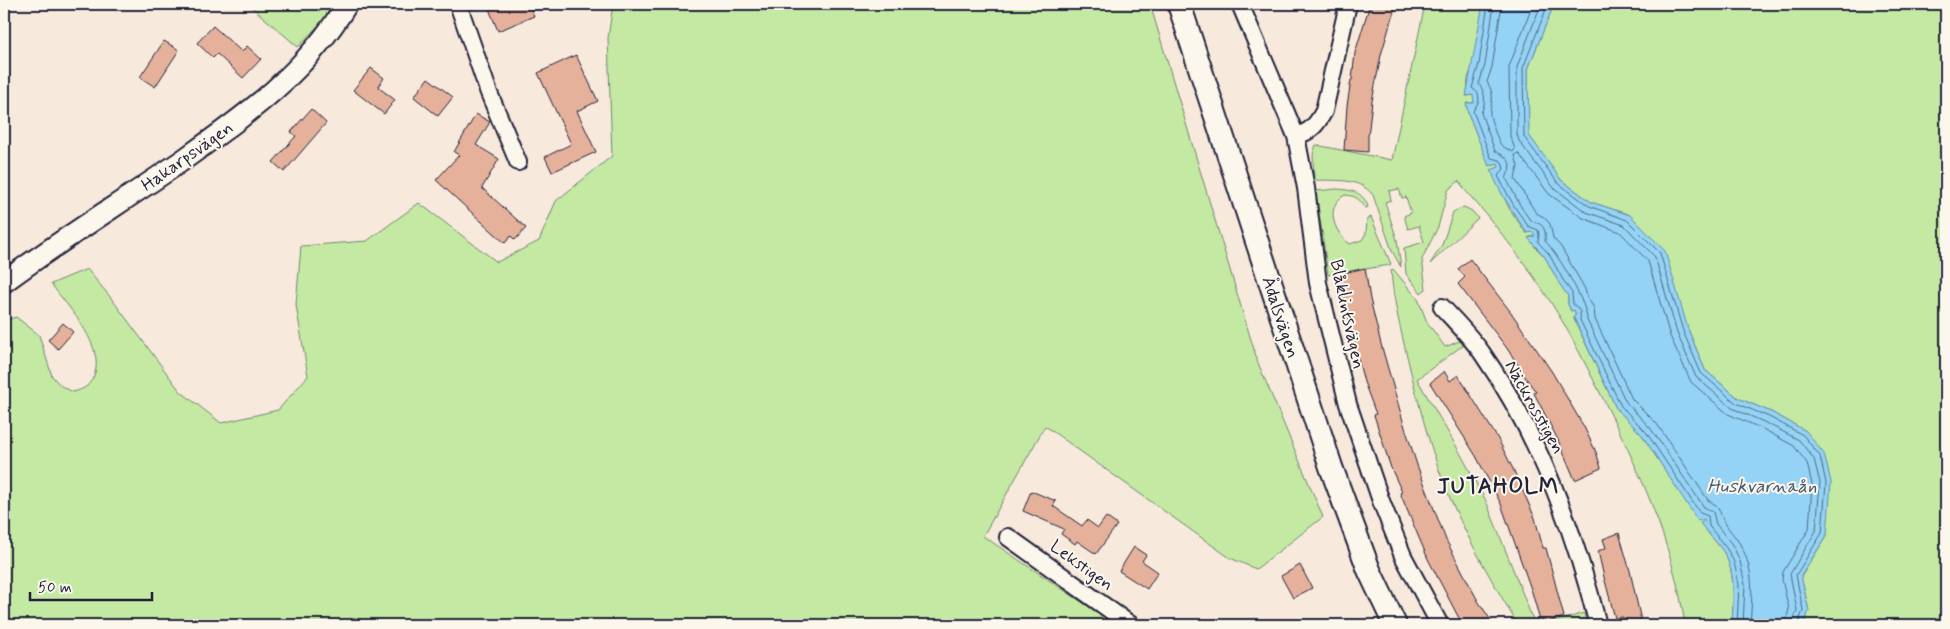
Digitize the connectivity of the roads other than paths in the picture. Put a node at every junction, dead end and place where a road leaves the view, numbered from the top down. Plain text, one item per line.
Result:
1 (347, 4) edge
2 (458, 4) edge
3 (1179, 4) edge
4 (1240, 4) edge
5 (1348, 4) edge
6 (1296, 136) junction
7 (518, 162) dead end
8 (4, 282) edge
9 (1442, 307) dead end
10 (1008, 537) dead end
11 (1131, 625) edge
12 (1396, 625) edge
13 (1440, 625) edge
14 (1598, 625) edge

1 - 8 street, Hakarpsvägen
2 - 7 street
3 - 12 main road, Ådalsvägen
4 - 6 street, Blåklintsvägen
5 - 6 street
6 - 13 street, Blåklintsvägen
9 - 14 street, Näckrosstigen
10 - 11 street, Lekstigen

